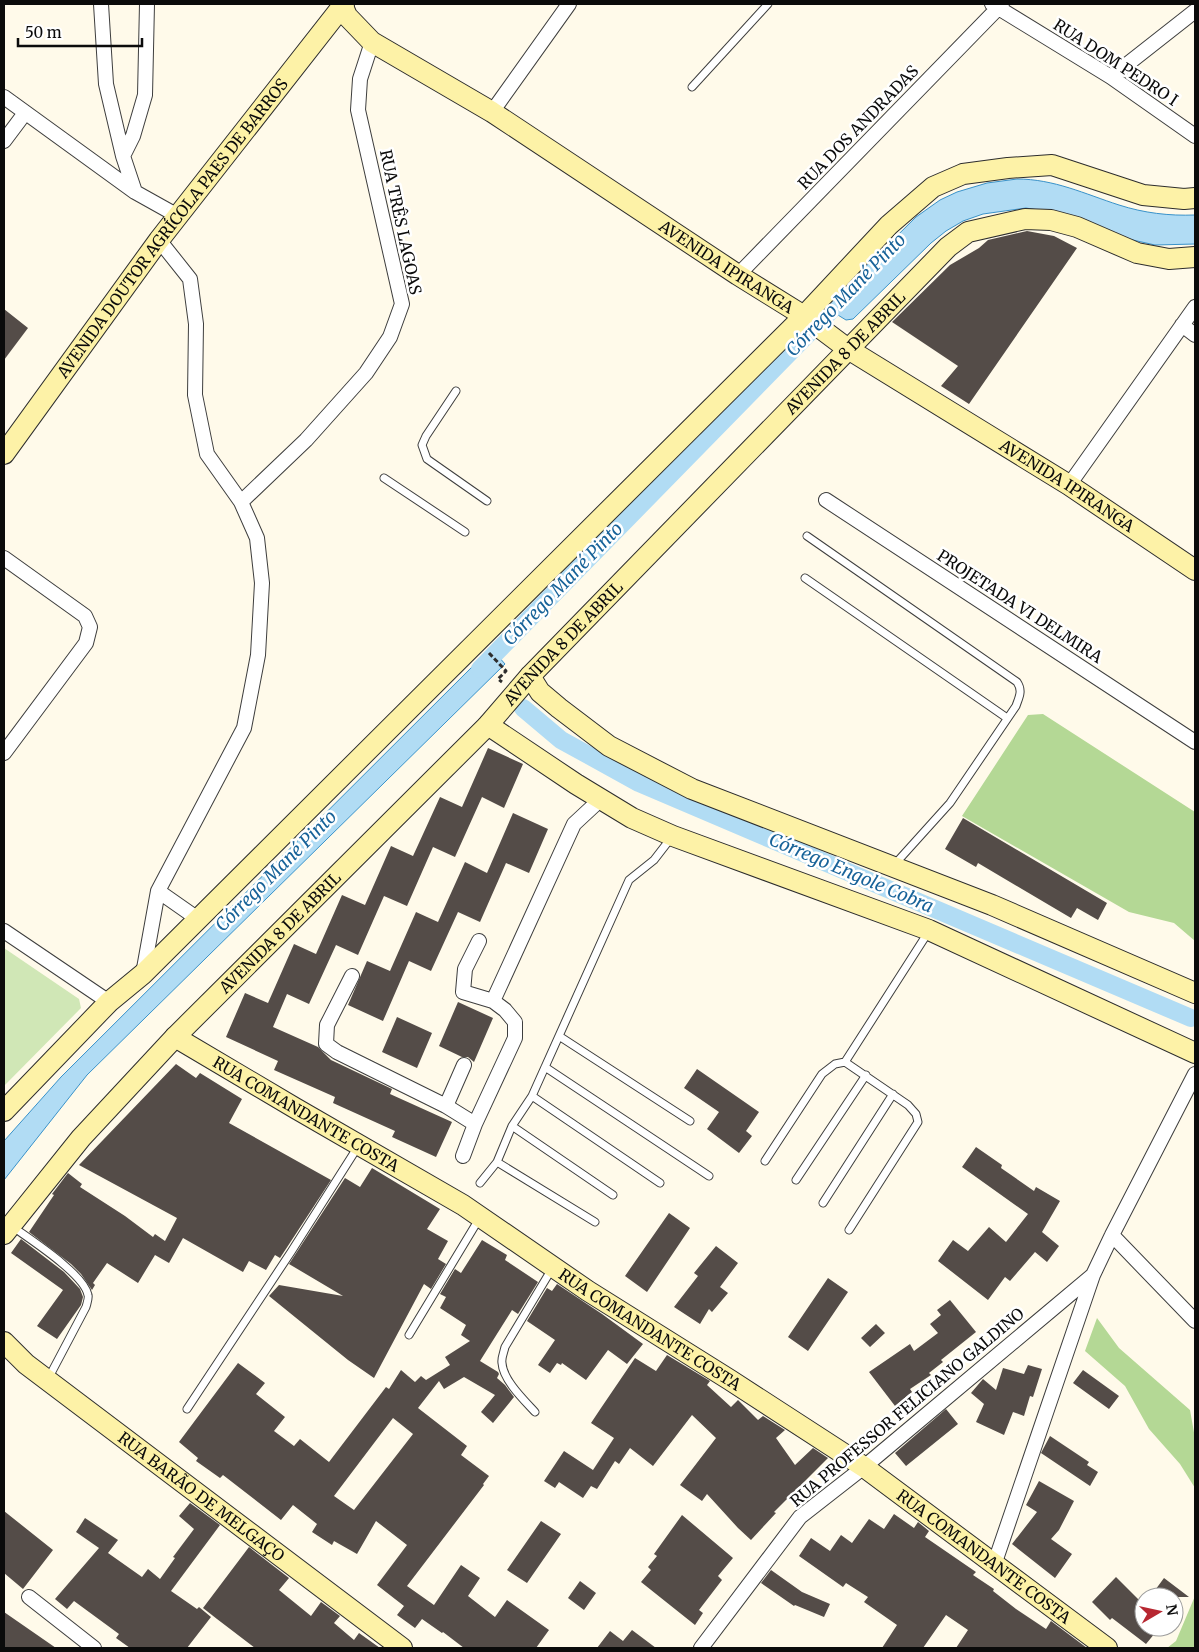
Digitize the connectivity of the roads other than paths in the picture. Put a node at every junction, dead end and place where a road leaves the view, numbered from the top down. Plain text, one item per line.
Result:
1 (101, 4) edge
2 (147, 4) edge
3 (343, 4) edge
4 (569, 4) edge
5 (768, 4) edge
6 (997, 5) edge
7 (1195, 10) edge
8 (372, 42) junction
9 (1111, 77) junction
10 (692, 87) dead end
11 (4, 97) edge
12 (492, 112) junction
13 (25, 113) junction
14 (1195, 136) edge
15 (4, 142) edge
16 (123, 156) junction
17 (135, 192) junction
18 (1195, 198) edge
19 (178, 216) junction
20 (159, 240) junction
21 (1195, 257) edge
22 (738, 275) junction
23 (1195, 306) edge
24 (805, 317) junction
25 (1182, 325) junction
26 (1195, 335) edge
27 (846, 347) junction
28 (456, 391) dead end
29 (4, 454) edge
30 (384, 478) dead end
31 (1069, 485) junction
32 (826, 500) dead end
33 (487, 501) dead end
34 (241, 502) junction
35 (466, 532) dead end
36 (807, 536) dead end
37 (4, 558) edge
38 (1195, 570) edge
39 (805, 578) dead end
40 (530, 676) junction
41 (1007, 718) junction
42 (488, 725) junction
43 (1195, 742) edge
44 (4, 753) edge
45 (602, 798) junction
46 (673, 836) junction
47 (893, 866) junction
48 (158, 890) junction
49 (198, 918) junction
50 (929, 930) junction
51 (4, 932) edge
52 (479, 941) dead end
53 (143, 974) junction
54 (352, 976) dead end
55 (1195, 993) edge
56 (493, 1001) junction
57 (109, 1002) junction
58 (558, 1036) junction
59 (176, 1037) junction
60 (1195, 1053) edge
61 (845, 1062) junction
62 (464, 1065) dead end
63 (545, 1067) junction
64 (1195, 1074) edge
65 (866, 1075) junction
66 (893, 1094) junction
67 (532, 1096) junction
68 (446, 1106) junction
69 (4, 1112) edge
70 (690, 1121) dead end
71 (475, 1124) junction
72 (512, 1126) junction
73 (359, 1145) junction
74 (463, 1156) dead end
75 (765, 1160) dead end
76 (497, 1162) junction
77 (709, 1176) dead end
78 (796, 1180) dead end
79 (480, 1183) dead end
80 (660, 1183) dead end
81 (613, 1195) dead end
82 (823, 1203) dead end
83 (480, 1216) junction
84 (595, 1222) dead end
85 (7, 1229) edge
86 (849, 1230) dead end
87 (1112, 1235) junction
88 (553, 1267) junction
89 (1093, 1275) junction
90 (1195, 1321) edge
91 (409, 1335) dead end
92 (4, 1342) edge
93 (47, 1380) junction
94 (187, 1409) dead end
95 (535, 1412) dead end
96 (864, 1467) junction
97 (994, 1565) junction
98 (29, 1597) dead end
99 (94, 1648) edge
100 (402, 1648) edge
101 (701, 1648) edge
102 (1107, 1648) edge

1 - 16 street
2 - 16 street
3 - 8 street, AVENIDA IPIRANGA
3 - 19 street, AVENIDA DOUTOR AGRÍCOLA PAES DE BARROS
4 - 12 street
5 - 10 lane
6 - 9 street, RUA DOM PEDRO I
6 - 22 street, RUA DOS ANDRADAS
7 - 9 street
8 - 12 street, AVENIDA IPIRANGA
8 - 34 street, RUA TRÊS LAGOAS
9 - 14 street, RUA DOM PEDRO I
11 - 13 street
12 - 22 street, AVENIDA IPIRANGA
13 - 15 street
13 - 17 street
16 - 17 street
17 - 19 street
18 - 24 street
19 - 20 street, AVENIDA DOUTOR AGRÍCOLA PAES DE BARROS
20 - 29 street, AVENIDA DOUTOR AGRÍCOLA PAES DE BARROS
20 - 34 street
21 - 27 street, AVENIDA 8 DE ABRIL
22 - 24 street, AVENIDA IPIRANGA
23 - 25 street
24 - 27 street, AVENIDA IPIRANGA
24 - 49 street
25 - 26 street
25 - 31 street
27 - 31 street, AVENIDA IPIRANGA
27 - 40 street, AVENIDA 8 DE ABRIL
28 - 33 lane
30 - 35 lane
31 - 38 street, AVENIDA IPIRANGA
32 - 43 street, PROJETADA VI DELMIRA
34 - 48 street
36 - 41 lane
37 - 44 street
39 - 41 lane
40 - 42 street, AVENIDA 8 DE ABRIL
40 - 47 street
41 - 47 lane
42 - 45 street
42 - 59 street, AVENIDA 8 DE ABRIL
45 - 46 street
45 - 56 street
46 - 50 street
46 - 58 lane
47 - 55 street
48 - 49 street
48 - 53 street
49 - 53 street
50 - 60 street
50 - 61 lane
51 - 57 street
52 - 56 street
53 - 57 street
54 - 68 street
56 - 71 street
57 - 69 street
58 - 63 lane
58 - 70 lane
59 - 73 street, RUA COMANDANTE COSTA
59 - 85 street, AVENIDA 8 DE ABRIL
61 - 65 lane
61 - 75 lane
62 - 68 street
63 - 67 lane
63 - 77 lane
64 - 87 street
65 - 66 lane
65 - 78 lane
66 - 82 lane
66 - 86 lane
67 - 72 lane
67 - 80 lane
68 - 71 street
71 - 74 street
72 - 76 lane
72 - 81 lane
73 - 83 street, RUA COMANDANTE COSTA
73 - 94 lane
76 - 79 lane
76 - 84 lane
83 - 88 street, RUA COMANDANTE COSTA
83 - 91 lane
85 - 93 lane
87 - 89 street
87 - 90 street
88 - 95 lane
88 - 96 street, RUA COMANDANTE COSTA
89 - 96 street, RUA PROFESSOR FELICIANO GALDINO
89 - 97 street
92 - 93 street, RUA BARÃO DE MELGAÇO
93 - 100 street, RUA BARÃO DE MELGAÇO
96 - 97 street, RUA COMANDANTE COSTA
96 - 101 street, RUA PROFESSOR FELICIANO GALDINO
97 - 102 street, RUA COMANDANTE COSTA
98 - 99 street

